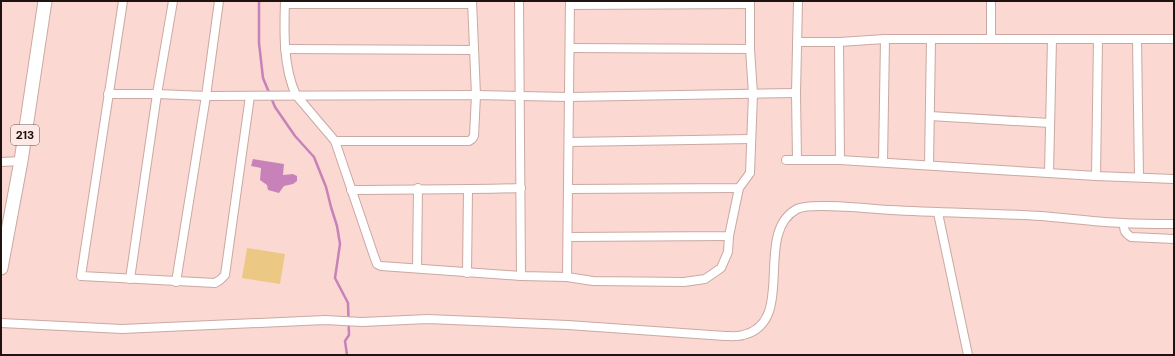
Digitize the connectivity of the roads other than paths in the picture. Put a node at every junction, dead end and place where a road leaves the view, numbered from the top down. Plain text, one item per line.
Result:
1 (45, 1) edge
2 (123, 1) edge
3 (173, 1) edge
4 (219, 1) edge
5 (519, 1) edge
6 (798, 1) edge
7 (991, 1) edge
8 (285, 2) edge
9 (472, 2) edge
10 (570, 3) edge
11 (750, 3) edge
12 (885, 39) junction
13 (991, 39) junction
14 (1052, 39) junction
15 (1098, 39) junction
16 (1137, 39) junction
17 (1174, 39) edge
18 (932, 40) junction
19 (797, 42) junction
20 (839, 42) junction
21 (570, 48) junction
22 (285, 49) junction
23 (750, 49) junction
24 (474, 50) junction
25 (796, 93) junction
26 (108, 94) junction
27 (158, 94) junction
28 (753, 94) junction
29 (296, 95) junction
30 (476, 95) junction
31 (206, 96) junction
32 (250, 96) junction
33 (520, 96) junction
34 (569, 97) junction
35 (930, 116) junction
36 (1050, 123) junction
37 (751, 139) junction
38 (335, 140) junction
39 (569, 142) junction
40 (786, 160) dead end
41 (797, 160) junction
42 (840, 160) junction
43 (21, 161) junction
44 (1, 162) edge
45 (883, 162) junction
46 (929, 165) junction
47 (1049, 173) junction
48 (1096, 176) junction
49 (1139, 178) junction
50 (1174, 179) edge
51 (418, 188) junction
52 (521, 188) junction
53 (568, 188) junction
54 (739, 188) junction
55 (351, 190) junction
56 (468, 190) junction
57 (938, 213) junction
58 (1124, 224) junction
59 (1174, 224) edge
60 (729, 236) junction
61 (568, 237) junction
62 (1174, 238) edge
63 (1, 268) edge
64 (417, 268) junction
65 (467, 273) junction
66 (520, 276) junction
67 (567, 277) junction
68 (130, 279) junction
69 (176, 282) junction
70 (1, 323) edge
71 (968, 355) edge

1 - 43 main road, 213
2 - 26 street
3 - 27 street
4 - 31 street
5 - 33 street
6 - 19 street
7 - 13 street
8 - 9 street
8 - 22 street
9 - 24 street
10 - 11 street
10 - 21 street
11 - 23 street
12 - 18 street
12 - 20 street
12 - 45 street
13 - 14 street
13 - 18 street
14 - 15 street
14 - 36 street
15 - 16 street
15 - 48 street
16 - 17 street
16 - 49 street
18 - 35 street
19 - 20 street
19 - 25 street
20 - 42 street
21 - 23 street
21 - 34 street
22 - 24 street
22 - 29 street
23 - 28 street
24 - 30 street
25 - 28 street
25 - 41 street
26 - 27 street
26 - 68 street
27 - 31 street
27 - 68 street
28 - 34 street
28 - 37 street
29 - 30 street
29 - 32 street
29 - 38 street
30 - 33 street
30 - 38 street
31 - 32 street
31 - 69 street
32 - 69 street
33 - 34 street
33 - 52 street
34 - 39 street
35 - 36 street
35 - 46 street
36 - 47 street
37 - 39 street
37 - 54 street
38 - 55 street
39 - 53 street
40 - 41 street
41 - 42 street
42 - 45 street
43 - 44 street
43 - 63 main road, 213
45 - 46 street
46 - 47 street
47 - 48 street
48 - 49 street
49 - 50 street
51 - 55 street
51 - 56 street
51 - 64 street
52 - 56 street
52 - 66 street
53 - 54 street
53 - 61 street
54 - 60 street
55 - 64 street
56 - 65 street
57 - 58 street
57 - 70 street
57 - 71 street
58 - 59 street
58 - 62 street
60 - 61 street
60 - 67 street
61 - 67 street
64 - 65 street
65 - 66 street
66 - 67 street
68 - 69 street

